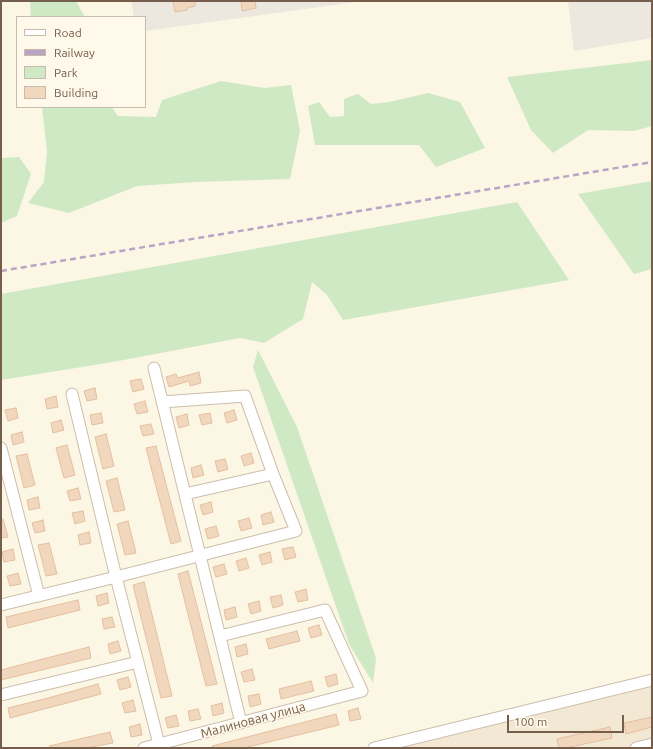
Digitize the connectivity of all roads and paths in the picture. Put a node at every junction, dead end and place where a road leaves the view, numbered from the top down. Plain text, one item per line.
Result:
1 (154, 368) dead end
2 (72, 394) dead end
3 (162, 402) junction
4 (1, 448) edge
5 (273, 474) junction
6 (185, 494) junction
7 (200, 556) junction
8 (116, 578) junction
9 (39, 596) junction
10 (1, 605) edge
11 (220, 636) junction
12 (138, 662) junction
13 (652, 680) edge
14 (1, 695) edge
15 (240, 723) junction
16 (159, 744) junction
17 (652, 744) edge
18 (144, 748) edge
19 (374, 748) edge
20 (636, 748) edge

1 - 3 street
2 - 8 street
3 - 5 street
3 - 6 street
4 - 9 street
5 - 6 street
5 - 7 street
6 - 7 street
7 - 8 street
7 - 11 street
8 - 9 street
8 - 12 street
9 - 10 street
11 - 15 street
11 - 15 street, Малиновая улица
12 - 14 street
12 - 16 street
13 - 19 street
15 - 16 street, Малиновая улица
16 - 18 street, Малиновая улица
17 - 20 street

